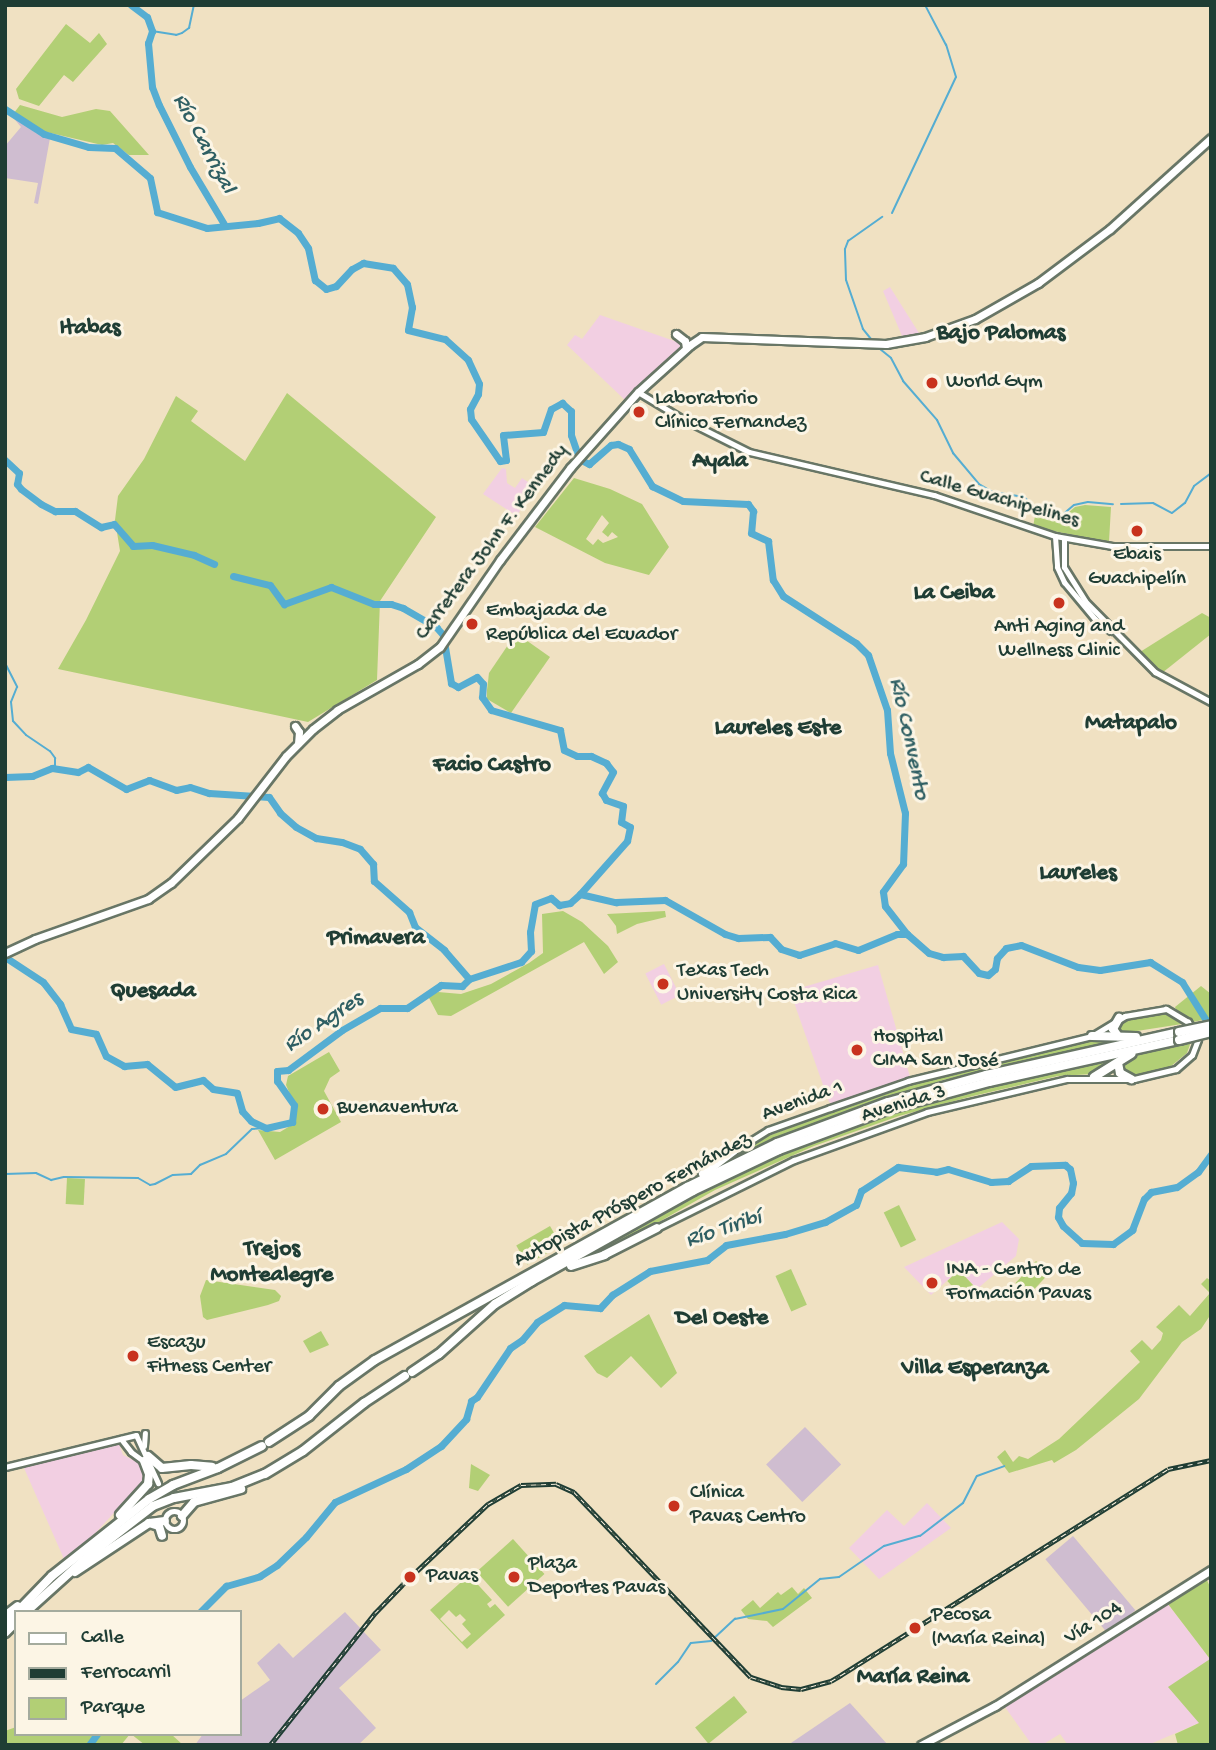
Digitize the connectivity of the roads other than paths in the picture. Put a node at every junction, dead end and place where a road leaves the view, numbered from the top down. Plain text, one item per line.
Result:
1 (1211, 138) edge
2 (676, 334) dead end
3 (686, 348) junction
4 (638, 392) junction
5 (1055, 536) junction
6 (1064, 538) junction
7 (1211, 546) edge
8 (1111, 631) junction
9 (1211, 702) edge
10 (295, 726) dead end
11 (298, 743) junction
12 (7, 952) edge
13 (1166, 1009) joint
14 (1119, 1018) junction
15 (1211, 1025) edge
16 (1211, 1032) edge
17 (1092, 1035) junction
18 (1118, 1036) junction
19 (1176, 1037) junction
20 (1118, 1063) junction
21 (1094, 1077) junction
22 (1114, 1079) junction
23 (1131, 1079) junction
24 (734, 1151) joint
25 (687, 1187) junction
26 (657, 1228) joint
27 (532, 1282) junction
28 (145, 1433) dead end
29 (120, 1439) junction
30 (138, 1439) junction
31 (128, 1447) junction
32 (146, 1459) junction
33 (5, 1467) edge
34 (219, 1468) junction
35 (265, 1474) junction
36 (158, 1483) dead end
37 (179, 1513) junction
38 (166, 1518) junction
39 (149, 1522) junction
40 (162, 1536) dead end
41 (87, 1547) junction
42 (1211, 1570) edge
43 (54, 1580) junction
44 (18, 1610) edge
45 (28, 1610) edge
46 (5, 1616) edge
47 (920, 1745) edge

1 - 3 main road, Carretera John F. Kennedy
2 - 3 main road
3 - 4 main road, Carretera John F. Kennedy
4 - 5 street, Calle Guachipelines
4 - 11 main road, Carretera John F. Kennedy
5 - 6 street, Calle Guachipelines
5 - 8 street
6 - 7 street, Calle Guachipelines
6 - 8 street
8 - 9 street
10 - 11 main road
11 - 12 main road, Carretera John F. Kennedy
13 - 14 street, Avenida 1
13 - 23 street, Avenida 3
14 - 17 street, Avenida 1
14 - 18 highway
15 - 19 highway, Autopista Próspero Fernández, bridge
16 - 19 highway, Autopista Próspero Fernández, bridge
17 - 18 highway
17 - 24 street, Avenida 1
18 - 19 highway
19 - 20 highway
19 - 25 highway, Autopista Próspero Fernández
19 - 27 highway, Autopista Próspero Fernández
20 - 21 highway
20 - 22 highway
20 - 23 highway
21 - 22 street, Avenida 3
21 - 26 street, Avenida 3
22 - 23 street, Avenida 3
24 - 25 highway
25 - 34 highway, Autopista Próspero Fernández
26 - 27 highway
27 - 35 highway, Autopista Próspero Fernández
28 - 30 street
29 - 30 street
29 - 31 street
29 - 33 street
30 - 31 street
30 - 31 street
30 - 32 street
31 - 32 street
32 - 34 highway
32 - 36 street
32 - 41 highway
34 - 41 highway, Autopista Próspero Fernández
35 - 37 highway
35 - 43 highway, Autopista Próspero Fernández
37 - 38 street
37 - 38 street
37 - 38 street
38 - 39 highway
39 - 40 highway
39 - 43 highway
41 - 43 highway, Autopista Próspero Fernández
42 - 47 main road, Vía 104
43 - 44 highway, Autopista Próspero Fernández
43 - 45 highway, Autopista Próspero Fernández
43 - 46 highway

